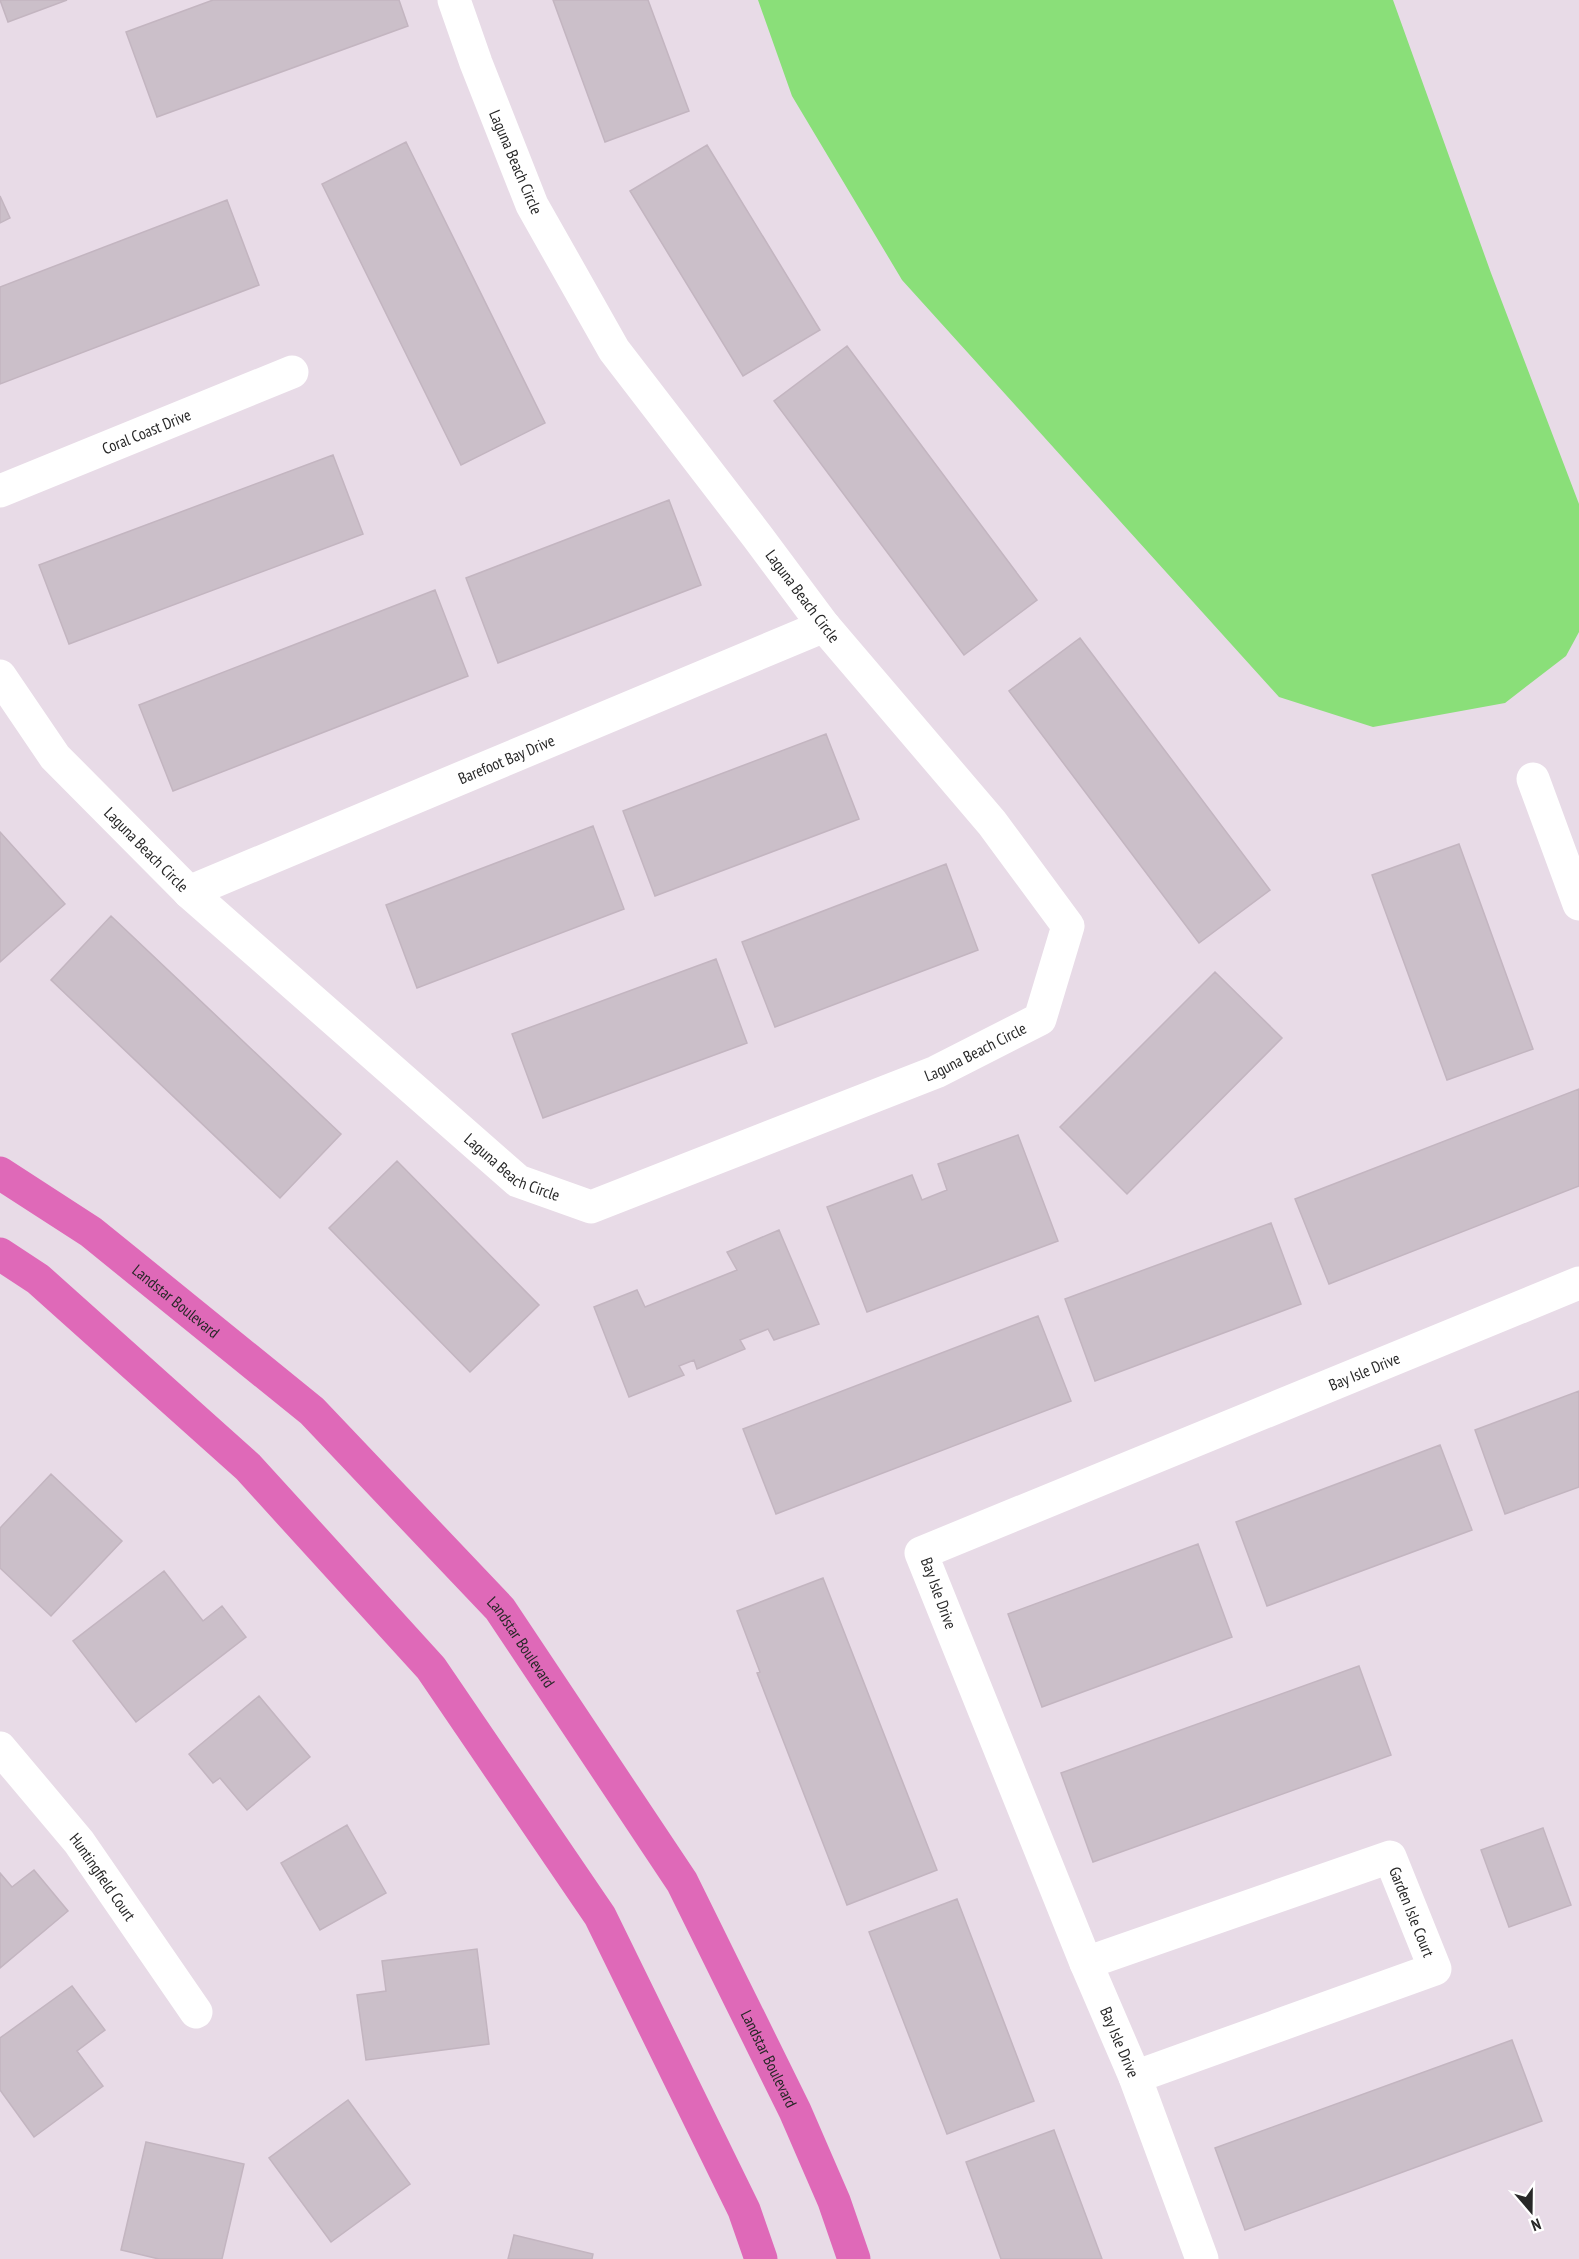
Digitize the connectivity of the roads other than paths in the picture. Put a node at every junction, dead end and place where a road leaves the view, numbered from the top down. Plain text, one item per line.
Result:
1 (454, 0) edge
2 (292, 372) dead end
3 (0, 491) edge
4 (824, 626) junction
5 (0, 676) edge
6 (1533, 779) dead end
7 (189, 892) junction
8 (1579, 904) edge
9 (0, 1173) edge
10 (0, 1254) edge
11 (1579, 1283) edge
12 (0, 1748) edge
13 (1086, 1963) junction
14 (196, 2012) dead end
15 (1135, 2077) junction
16 (761, 2259) edge
17 (854, 2259) edge
18 (1202, 2259) edge

1 - 4 street, Laguna Beach Circle
2 - 3 street, Coral Coast Drive
4 - 7 street, Barefoot Bay Drive
4 - 7 street, Laguna Beach Circle
5 - 7 street, Laguna Beach Circle
6 - 8 street
9 - 17 main road, Landstar Boulevard
10 - 16 main road
11 - 13 street, Bay Isle Drive
12 - 14 street, Huntingfield Court
13 - 15 street, Bay Isle Drive
13 - 15 street, Garden Isle Court
15 - 18 street, Bay Isle Drive

